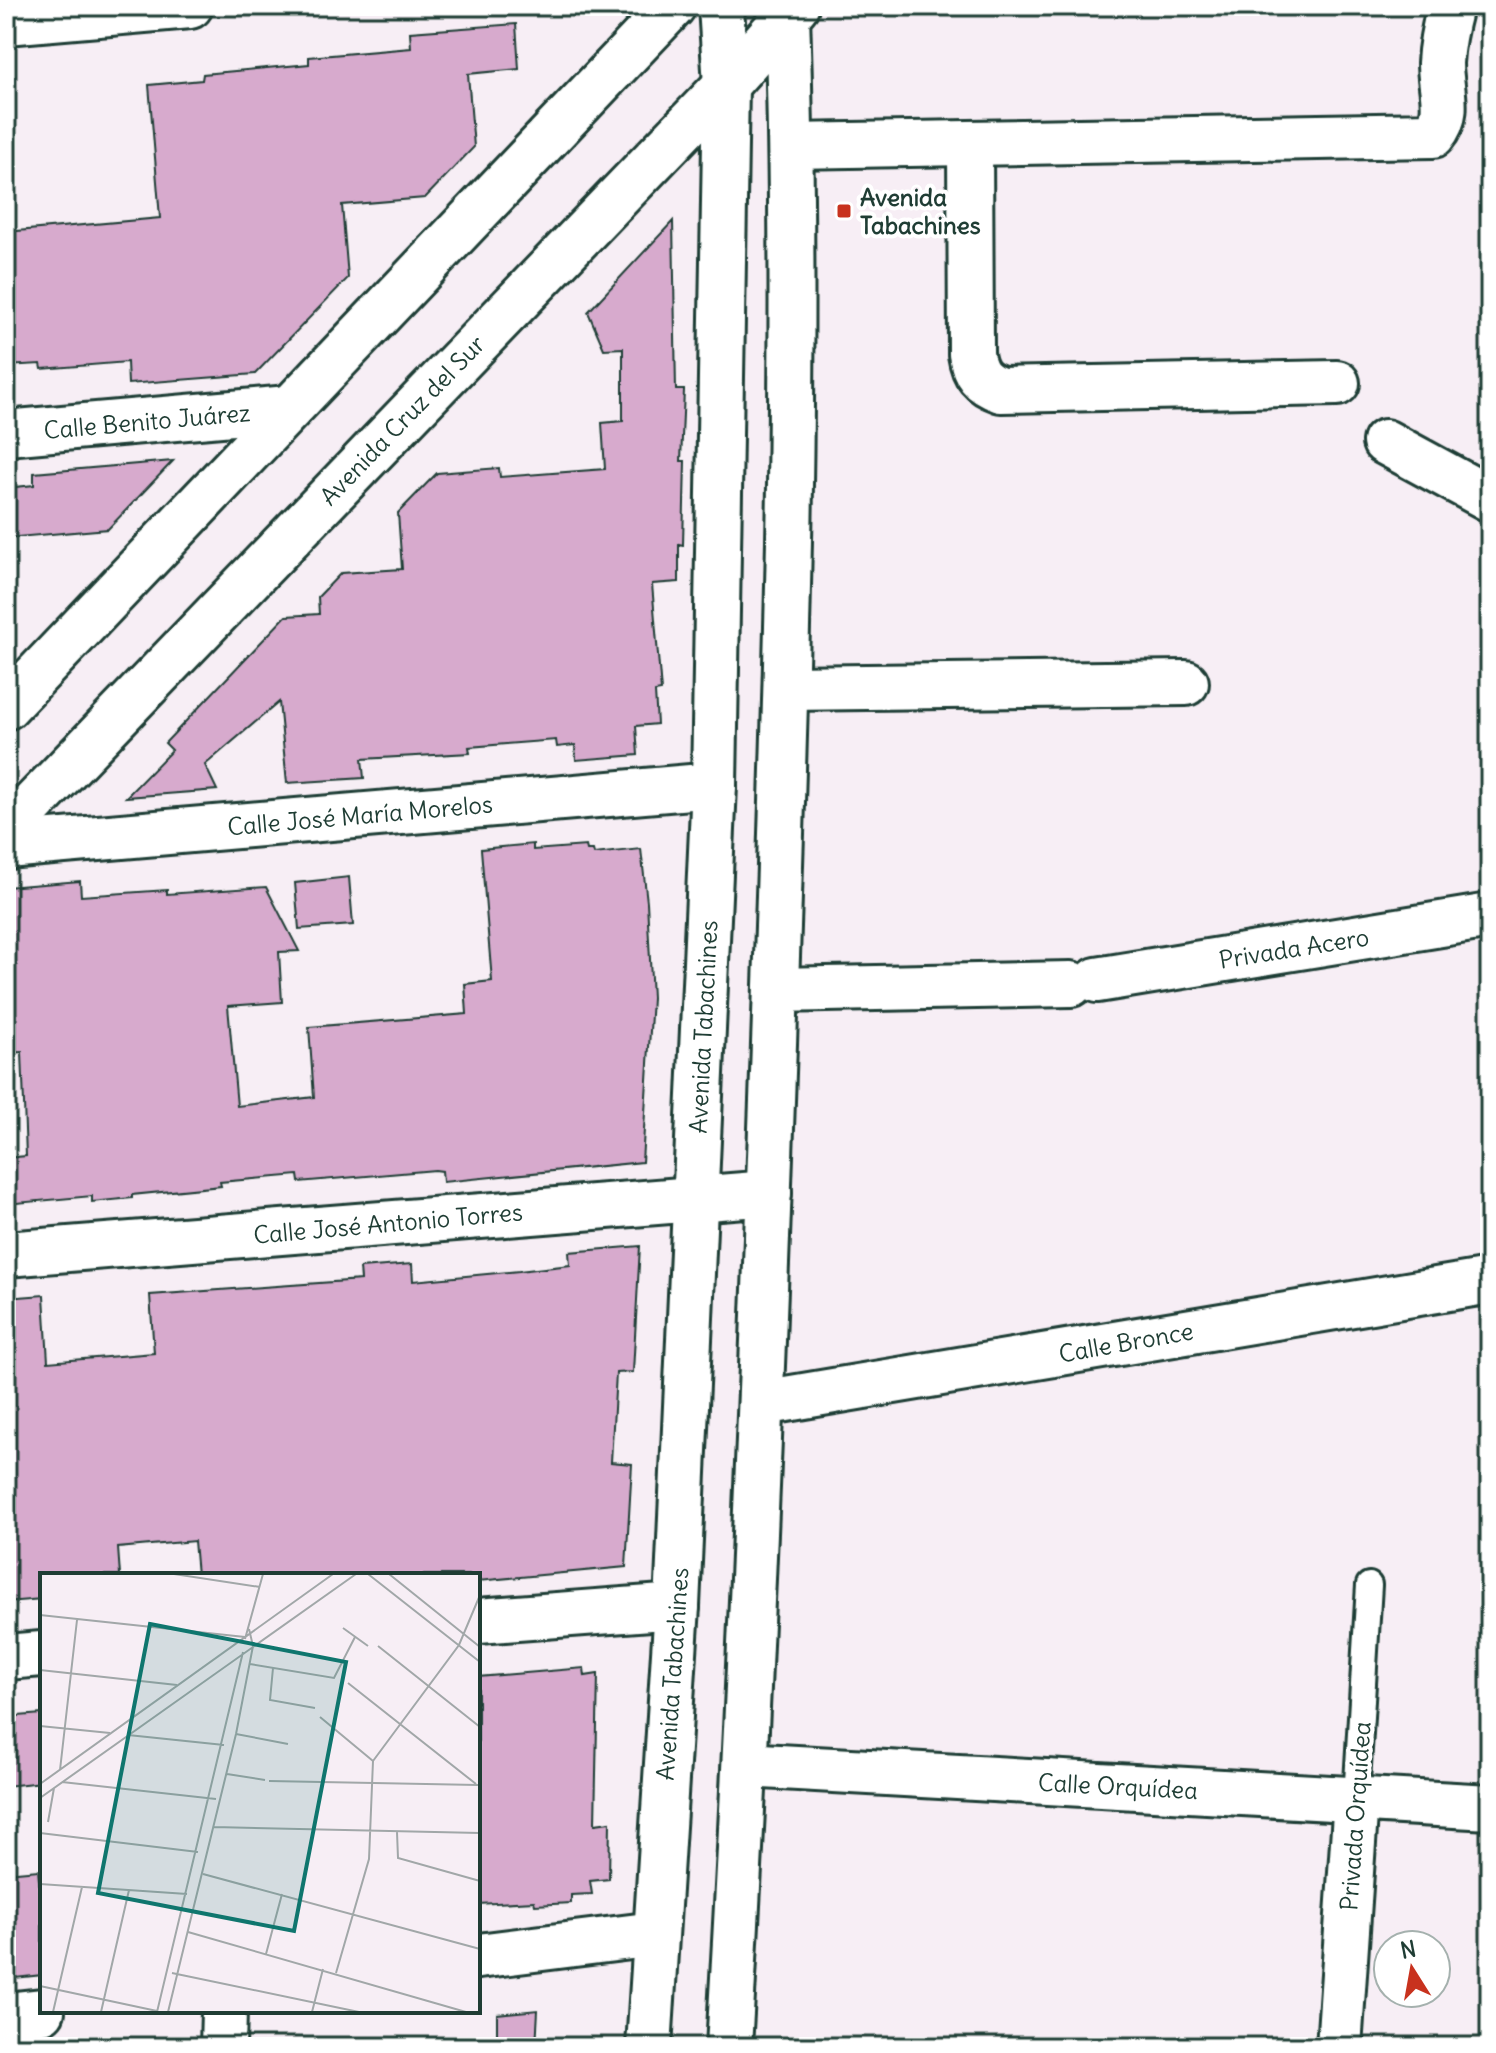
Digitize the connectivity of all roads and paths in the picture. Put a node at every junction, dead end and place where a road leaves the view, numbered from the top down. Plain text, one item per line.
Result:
1 (190, 6) edge
2 (673, 6) edge
3 (721, 6) edge
4 (1450, 6) edge
5 (789, 9) edge
6 (6, 22) edge
7 (726, 85) junction
8 (970, 144) junction
9 (791, 146) junction
10 (1337, 383) dead end
11 (289, 408) junction
12 (6, 433) edge
13 (1385, 442) dead end
14 (1490, 499) edge
15 (1186, 683) dead end
16 (787, 688) junction
17 (6, 707) edge
18 (714, 785) junction
19 (6, 832) edge
20 (6, 846) edge
21 (1490, 916) edge
22 (776, 990) junction
23 (769, 1193) junction
24 (695, 1198) junction
25 (6, 1254) edge
26 (1490, 1281) edge
27 (762, 1403) junction
28 (1369, 1585) dead end
29 (677, 1606) junction
30 (480, 1621) edge
31 (40, 1654) edge
32 (6, 1657) edge
33 (745, 1765) junction
34 (1356, 1799) junction
35 (1490, 1807) edge
36 (655, 1934) junction
37 (480, 1956) edge
38 (40, 2011) edge
39 (224, 2013) edge
40 (6, 2015) edge
41 (223, 2047) edge
42 (649, 2047) edge
43 (729, 2047) edge
44 (1339, 2047) edge

1 - 6 street
2 - 11 street
3 - 7 street, Avenida Tabachines
4 - 8 street
5 - 7 street, Avenida Cruz del Sur
5 - 9 street
7 - 18 street, Avenida Tabachines
7 - 19 street, Avenida Cruz del Sur
8 - 9 street
8 - 10 street
9 - 16 street
11 - 12 street, Calle Benito Juárez
11 - 17 street
13 - 14 street
15 - 16 street
16 - 22 street
18 - 20 street, Calle José María Morelos
18 - 24 street, Avenida Tabachines
21 - 22 street, Privada Acero
22 - 23 street
23 - 24 street, Calle José Antonio Torres
23 - 27 street
24 - 25 street, Calle José Antonio Torres
24 - 29 street, Avenida Tabachines
26 - 27 street, Calle Bronce
27 - 33 street
28 - 34 lane, Privada Orquídea
29 - 30 street
29 - 36 street, Avenida Tabachines
31 - 32 street
33 - 34 street, Calle Orquídea
33 - 43 street
34 - 35 street, Calle Orquídea
34 - 44 street, Privada Orquídea
36 - 37 street
36 - 42 street, Avenida Tabachines
38 - 40 street
39 - 41 street

